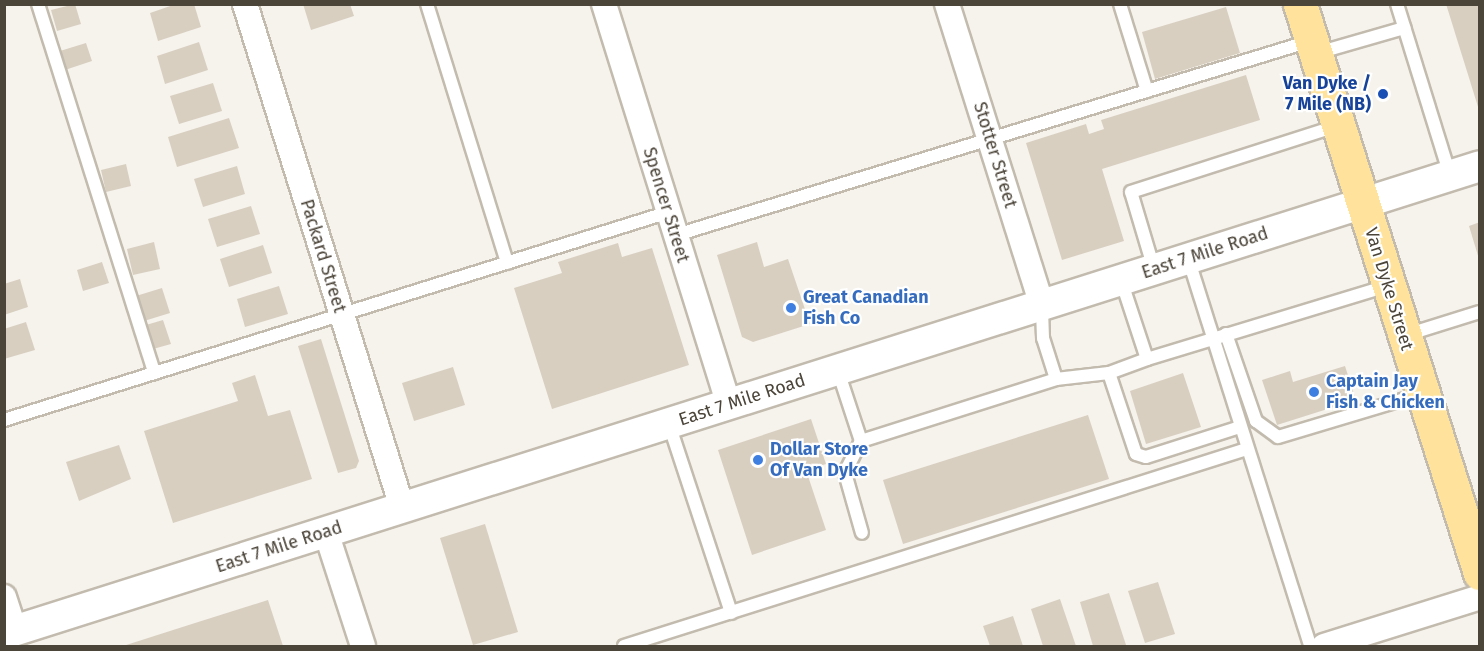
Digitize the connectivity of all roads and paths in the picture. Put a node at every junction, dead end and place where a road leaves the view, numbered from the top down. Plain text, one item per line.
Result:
1 (38, 4) edge
2 (245, 4) edge
3 (427, 4) edge
4 (604, 4) edge
5 (947, 4) edge
6 (1120, 4) edge
7 (1300, 4) edge
8 (1397, 4) edge
9 (1404, 28) junction
10 (1313, 47) junction
11 (1147, 91) junction
12 (1338, 126) junction
13 (990, 139) junction
14 (1479, 166) edge
15 (1450, 175) junction
16 (1362, 203) junction
17 (669, 212) junction
18 (676, 236) junction
19 (1188, 258) junction
20 (507, 263) junction
21 (1154, 269) junction
22 (1121, 280) junction
23 (1388, 286) junction
24 (1042, 305) junction
25 (1479, 312) edge
26 (341, 313) junction
27 (1226, 334) junction
28 (1403, 336) junction
29 (1212, 339) junction
30 (1147, 359) junction
31 (838, 370) junction
32 (154, 373) junction
33 (1109, 373) junction
34 (1056, 379) junction
35 (1421, 393) junction
36 (729, 405) junction
37 (4, 420) edge
38 (668, 423) junction
39 (1240, 427) junction
40 (861, 441) junction
41 (1247, 449) junction
42 (402, 507) junction
43 (1472, 523) edge
44 (326, 532) junction
45 (862, 533) dead end
46 (1479, 573) edge
47 (4, 597) edge
48 (1479, 597) edge
49 (731, 613) junction
50 (10, 632) edge
51 (363, 646) edge
52 (624, 646) edge
53 (1310, 646) edge
54 (1324, 646) edge

1 - 32 lane
2 - 26 street, Packard Street
3 - 20 lane
4 - 17 street, Spencer Street
5 - 13 street, Stotter Street
6 - 11 lane
7 - 10 main road, Van Dyke Street
8 - 9 lane
9 - 10 lane
9 - 15 lane
10 - 11 lane
10 - 12 main road, Van Dyke Street
11 - 13 lane
12 - 16 main road, Van Dyke Street
12 - 21 lane
13 - 18 lane
13 - 24 street, Stotter Street
14 - 15 street, East 7 Mile Road
15 - 16 street, East 7 Mile Road
16 - 19 street, East 7 Mile Road
16 - 23 main road, Van Dyke Street
17 - 18 street, Spencer Street
17 - 20 lane
18 - 36 street, Spencer Street
19 - 21 street, East 7 Mile Road
19 - 29 lane
20 - 26 lane
21 - 22 street, East 7 Mile Road
22 - 24 street, East 7 Mile Road
22 - 30 lane
23 - 27 lane
23 - 28 main road, Van Dyke Street
24 - 31 street, East 7 Mile Road
24 - 34 lane
25 - 28 lane
26 - 32 lane
26 - 42 street, Packard Street
27 - 29 lane
27 - 35 lane
28 - 35 main road, Van Dyke Street
29 - 30 lane
29 - 39 lane
30 - 33 lane
31 - 36 street, East 7 Mile Road
31 - 40 lane
32 - 37 lane
33 - 34 lane
33 - 39 lane
34 - 40 lane
35 - 43 main road, Van Dyke Street
36 - 38 street, East 7 Mile Road
38 - 42 street, East 7 Mile Road
38 - 49 lane
39 - 41 lane
40 - 45 lane
41 - 49 lane
41 - 53 lane
42 - 44 street, East 7 Mile Road
43 - 46 main road, Van Dyke Street
44 - 50 street, East 7 Mile Road
44 - 51 street
47 - 50 street
48 - 54 street
49 - 52 lane

